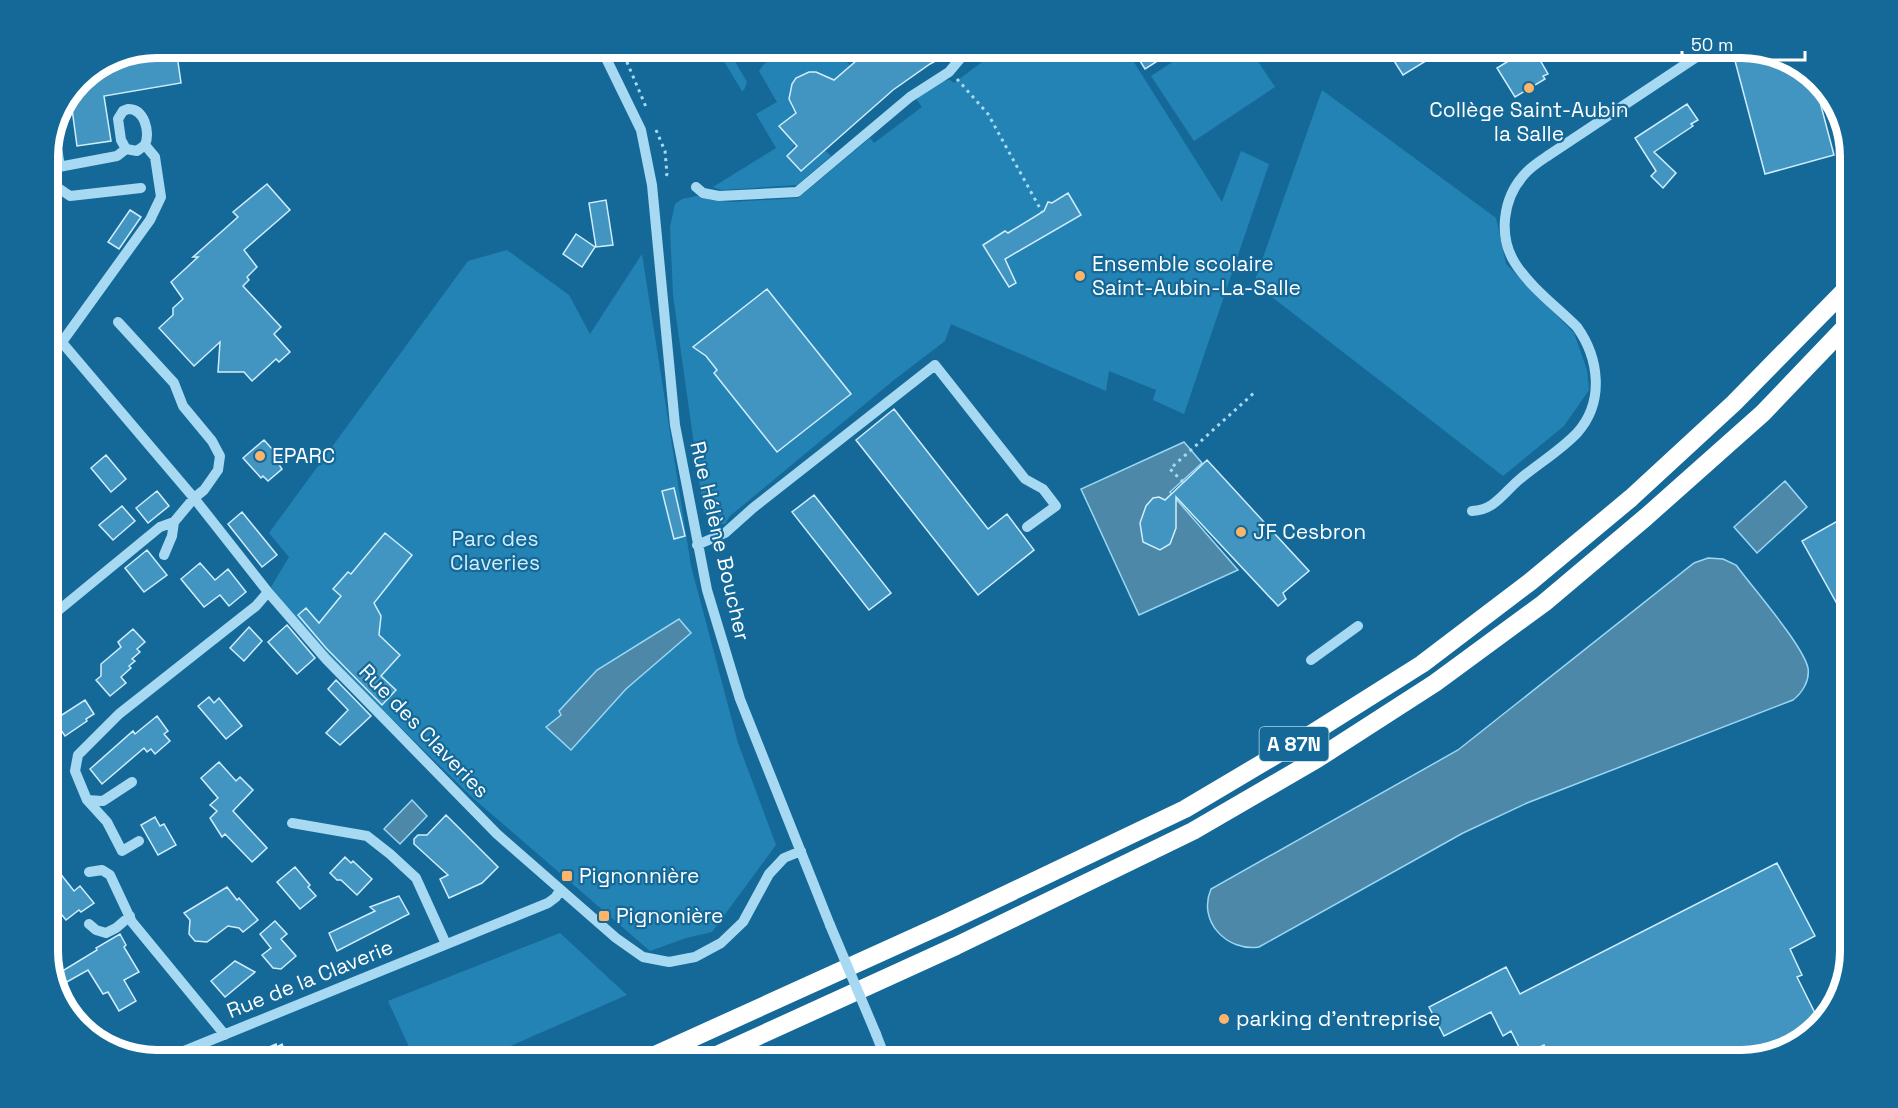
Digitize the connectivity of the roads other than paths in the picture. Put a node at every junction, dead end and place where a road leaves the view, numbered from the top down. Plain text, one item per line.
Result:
1 (606, 58) edge
2 (961, 58) edge
3 (1695, 58) edge
4 (145, 146) junction
5 (126, 149) junction
6 (59, 161) edge
7 (60, 167) joint
8 (696, 187) dead end
9 (59, 188) edge
10 (141, 188) dead end
11 (1839, 296) edge
12 (118, 322) dead end
13 (1839, 333) edge
14 (59, 339) edge
15 (62, 342) junction
16 (194, 498) junction
17 (1472, 511) dead end
18 (174, 522) junction
19 (1027, 527) dead end
20 (698, 545) junction
21 (164, 555) dead end
22 (268, 592) junction
23 (59, 610) edge
24 (1358, 626) dead end
25 (1311, 660) dead end
26 (132, 782) dead end
27 (87, 800) junction
28 (292, 823) dead end
29 (139, 842) dead end
30 (801, 851) junction
31 (89, 872) dead end
32 (560, 889) junction
33 (130, 916) junction
34 (89, 924) dead end
35 (446, 944) junction
36 (225, 1035) junction
37 (189, 1049) edge
38 (668, 1049) edge
39 (730, 1049) edge
40 (882, 1049) edge

1 - 20 street, Rue Hélène Boucher
2 - 8 street
3 - 17 street
4 - 5 street
4 - 5 street
4 - 15 street
5 - 7 street
6 - 7 street
9 - 10 street
11 - 38 highway, A 87N
12 - 16 street
13 - 39 highway, A 87N
14 - 15 street, Rue des Claveries
15 - 16 street, Rue des Claveries
16 - 18 street
16 - 22 street, Rue des Claveries
18 - 21 street
18 - 23 street
19 - 20 street
20 - 30 street, Rue Hélène Boucher
22 - 27 street
22 - 32 street, Rue des Claveries
24 - 25 street
26 - 27 street
27 - 29 street
28 - 35 street
30 - 32 street, Rue des Claveries
30 - 40 street, Rue Hélène Boucher, bridge
31 - 33 street
32 - 35 street, Rue de la Claverie
33 - 34 street
33 - 36 street
35 - 36 street, Rue de la Claverie
36 - 37 street, Rue de la Claverie

